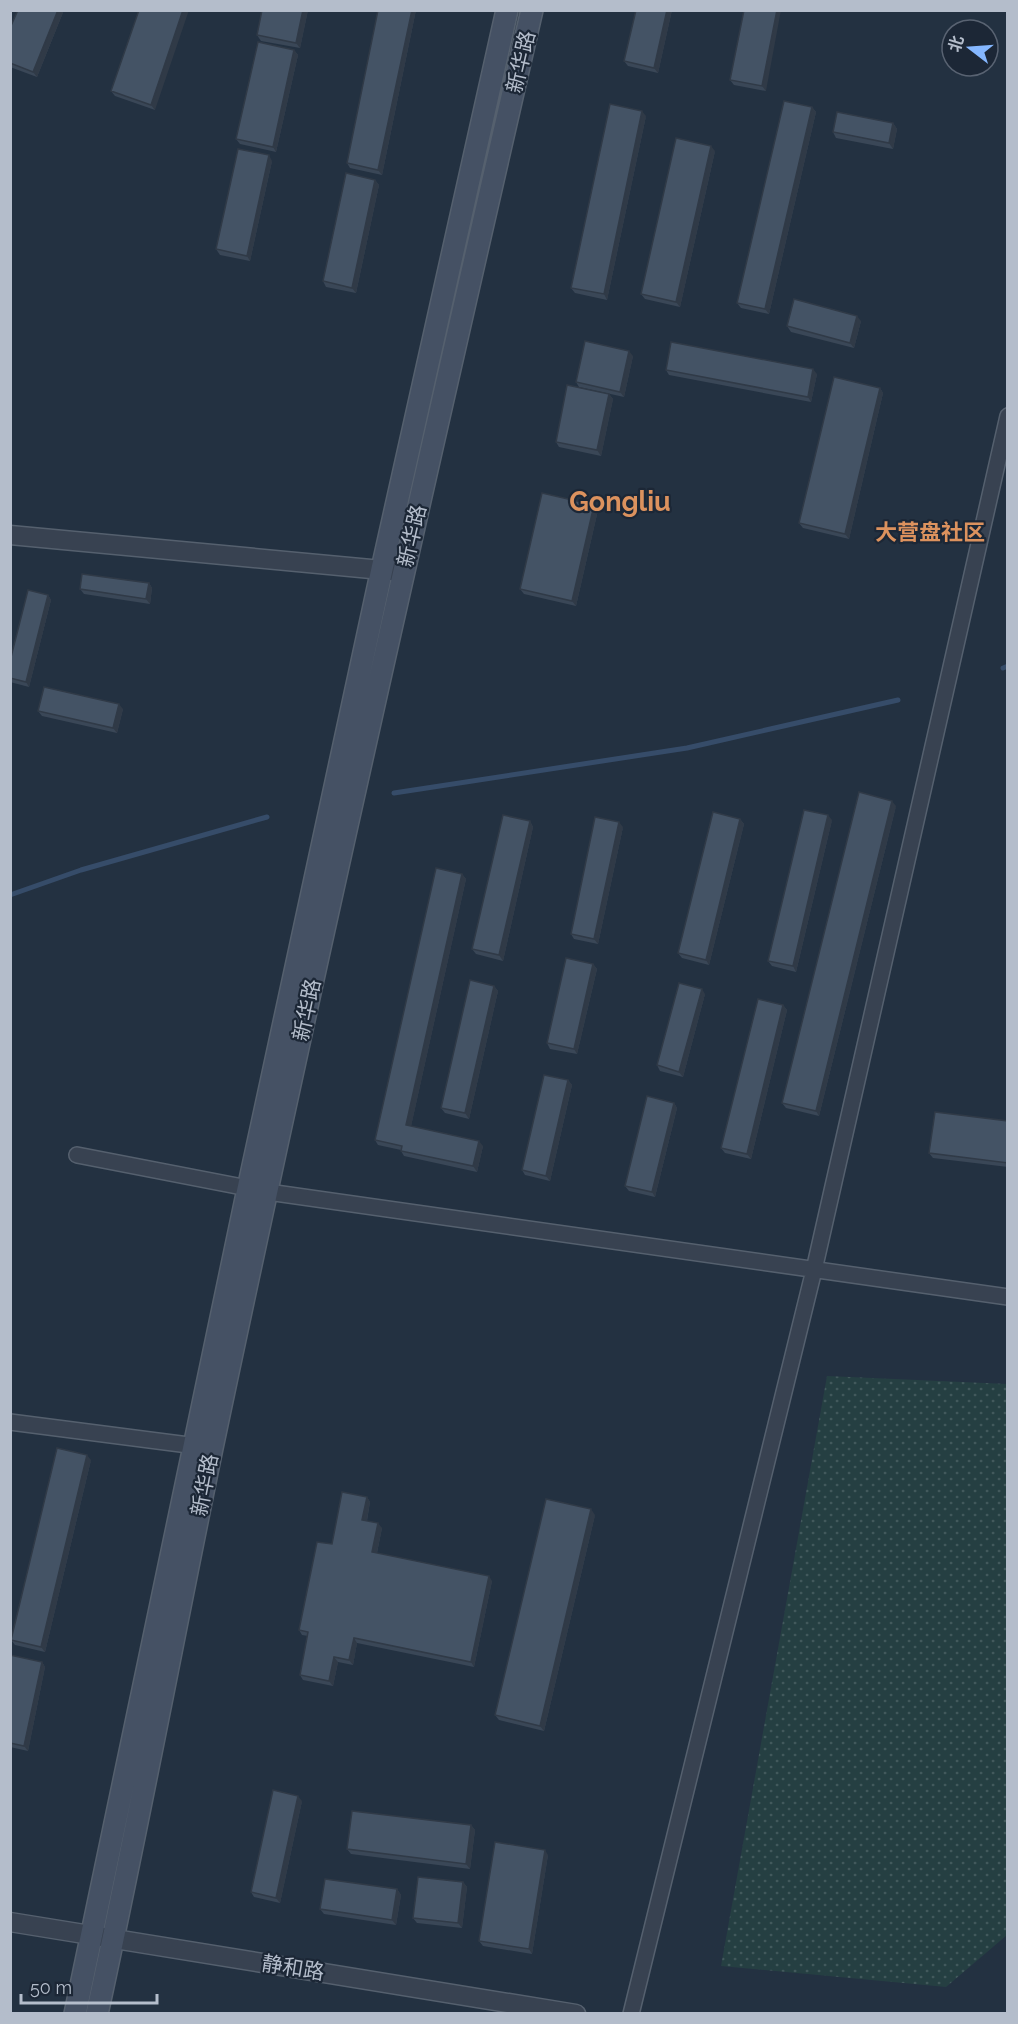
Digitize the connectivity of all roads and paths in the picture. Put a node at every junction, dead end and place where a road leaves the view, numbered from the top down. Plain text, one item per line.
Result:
1 (507, 10) edge
2 (532, 10) edge
3 (1008, 416) edge
4 (10, 534) edge
5 (382, 569) junction
6 (403, 572) junction
7 (77, 1155) dead end
8 (258, 1190) junction
9 (814, 1270) junction
10 (1008, 1297) edge
11 (10, 1422) edge
12 (203, 1447) junction
13 (10, 1922) edge
14 (92, 1935) junction
15 (113, 1939) junction
16 (75, 2013) edge
17 (97, 2013) edge
18 (576, 2013) edge
19 (631, 2013) edge

1 - 5 main road, 新华路
2 - 6 main road, 新华路
3 - 9 street
4 - 5 street
5 - 6 street
5 - 8 main road, 新华路
6 - 8 main road, 新华路
7 - 8 street
8 - 9 street
8 - 12 main road, 新华路
9 - 10 street
9 - 19 street
11 - 12 street
12 - 14 main road, 新华路
12 - 15 main road, 新华路
13 - 14 street, 静和路
14 - 15 street, 静和路
14 - 16 main road, 新华路
15 - 17 main road, 新华路
15 - 18 street, 静和路

